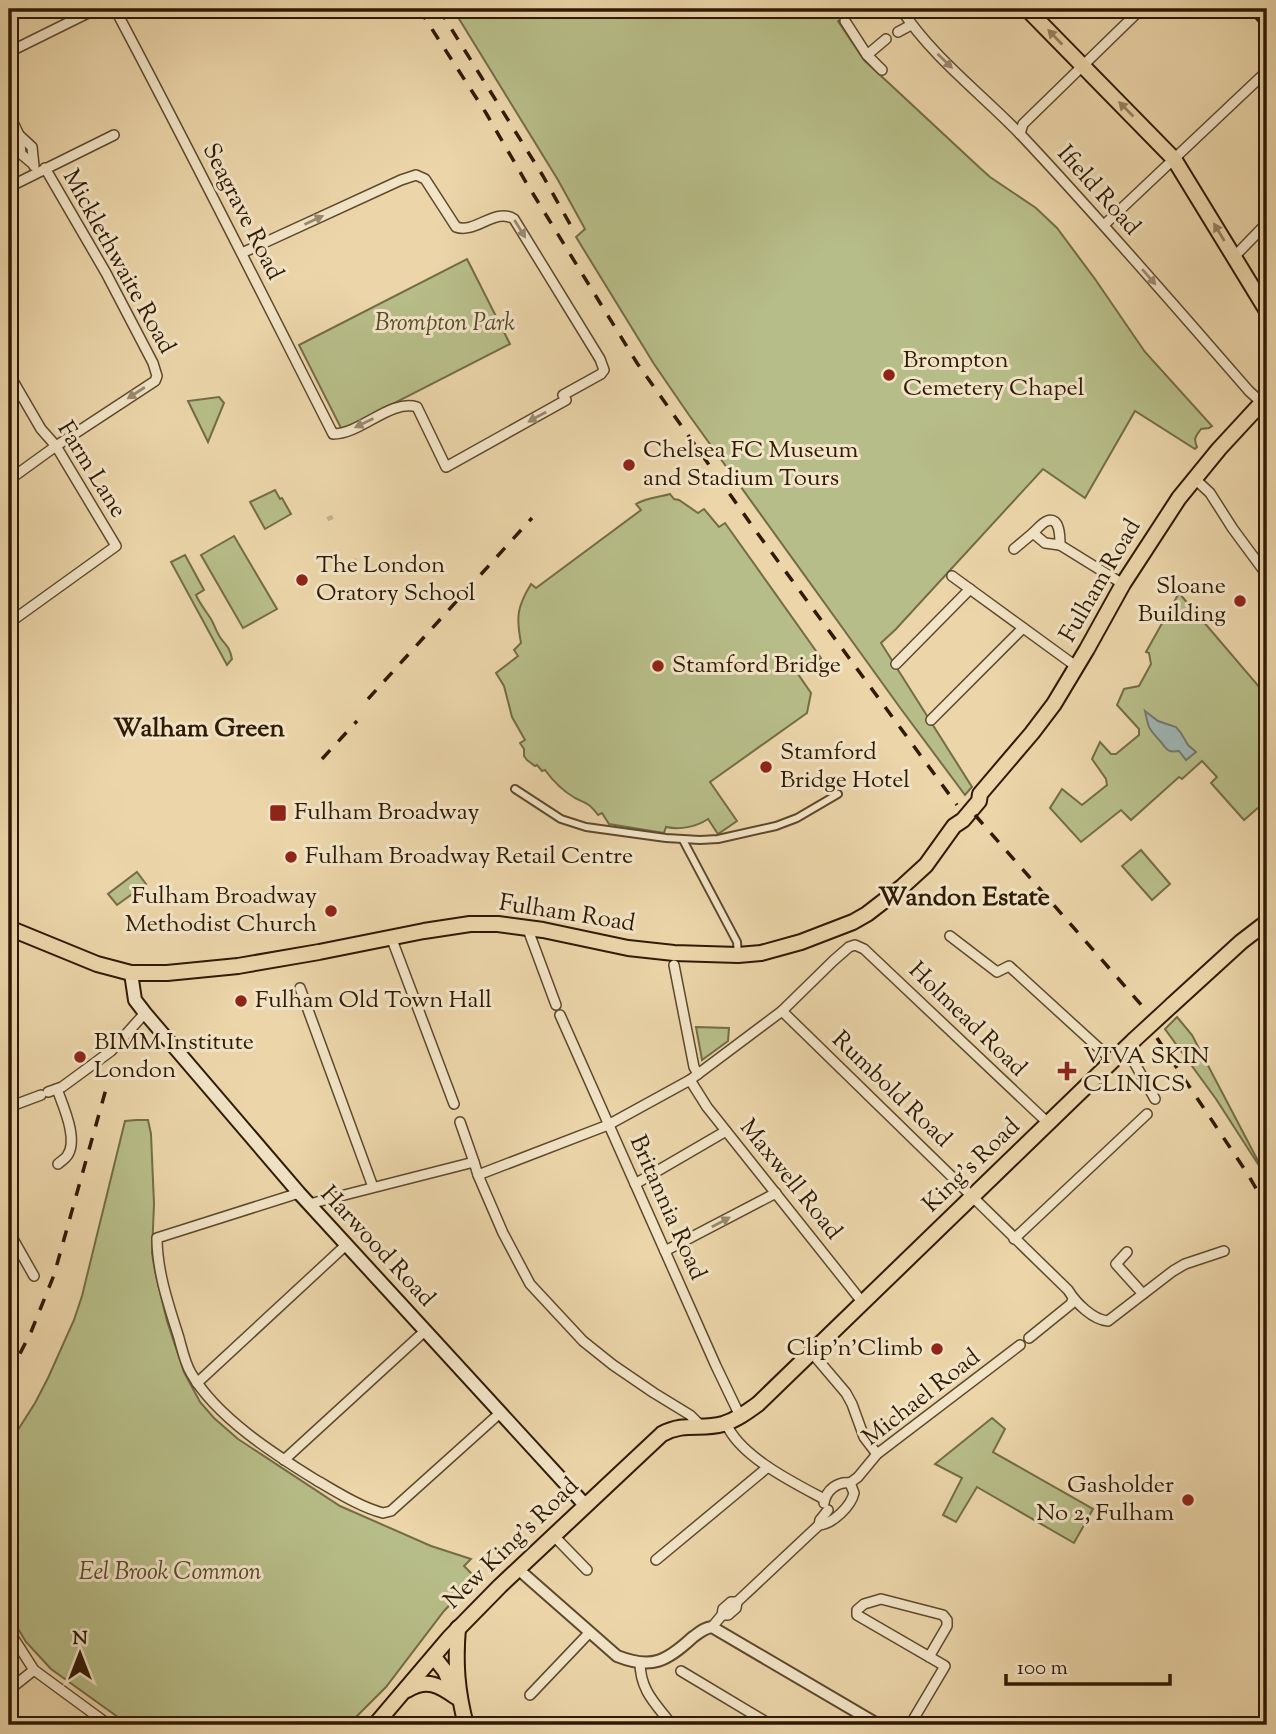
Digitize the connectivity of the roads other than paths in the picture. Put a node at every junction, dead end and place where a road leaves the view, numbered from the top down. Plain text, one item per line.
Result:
1 (96, 9) edge
2 (115, 9) edge
3 (901, 9) edge
4 (1027, 9) edge
5 (1141, 9) edge
6 (1258, 9) edge
7 (1267, 19) edge
8 (845, 21) dead end
9 (911, 25) junction
10 (898, 32) dead end
11 (886, 39) dead end
12 (9, 52) edge
13 (867, 55) junction
14 (1083, 66) junction
15 (882, 70) dead end
16 (1267, 71) edge
17 (9, 114) edge
18 (1020, 134) junction
19 (114, 135) dead end
20 (1174, 159) junction
21 (39, 168) junction
22 (9, 187) edge
23 (1267, 223) edge
24 (1104, 225) junction
25 (242, 254) junction
26 (1234, 257) junction
27 (1267, 311) edge
28 (9, 374) edge
29 (1264, 400) edge
30 (56, 446) junction
31 (1194, 478) junction
32 (9, 480) edge
33 (1032, 533) junction
34 (1060, 545) junction
35 (1014, 549) dead end
36 (1267, 575) edge
37 (952, 576) dead end
38 (1123, 584) junction
39 (970, 589) junction
40 (9, 623) edge
41 (1023, 628) junction
42 (896, 664) dead end
43 (1077, 667) junction
44 (931, 720) dead end
45 (515, 789) dead end
46 (838, 794) dead end
47 (683, 840) junction
48 (1267, 922) edge
49 (9, 928) edge
50 (527, 928) junction
51 (950, 936) dead end
52 (391, 937) junction
53 (738, 955) junction
54 (674, 965) dead end
55 (131, 973) junction
56 (300, 988) dead end
57 (782, 1011) junction
58 (145, 1013) junction
59 (1130, 1044) junction
60 (1113, 1061) junction
61 (694, 1077) junction
62 (49, 1092) junction
63 (1155, 1099) dead end
64 (454, 1104) dead end
65 (9, 1107) edge
66 (1147, 1114) dead end
67 (460, 1122) dead end
68 (1048, 1124) junction
69 (608, 1125) junction
70 (726, 1131) junction
71 (474, 1162) junction
72 (58, 1164) dead end
73 (478, 1175) junction
74 (635, 1184) junction
75 (373, 1187) junction
76 (299, 1193) junction
77 (776, 1193) junction
78 (972, 1197) junction
79 (309, 1204) junction
80 (9, 1232) edge
81 (1014, 1239) junction
82 (346, 1245) junction
83 (665, 1251) junction
84 (1224, 1251) dead end
85 (1127, 1252) dead end
86 (34, 1276) dead end
87 (1143, 1294) junction
88 (1073, 1299) junction
89 (863, 1303) junction
90 (426, 1330) junction
91 (1029, 1338) dead end
92 (1020, 1345) dead end
93 (812, 1353) junction
94 (197, 1383) junction
95 (500, 1413) junction
96 (740, 1416) junction
97 (726, 1423) junction
98 (701, 1426) junction
99 (877, 1454) junction
100 (284, 1460) junction
101 (768, 1467) junction
102 (849, 1483) junction
103 (824, 1499) junction
104 (585, 1505) junction
105 (828, 1510) junction
106 (838, 1514) junction
107 (820, 1525) junction
108 (552, 1535) junction
109 (656, 1560) dead end
110 (518, 1569) junction
111 (587, 1570) dead end
112 (712, 1627) junction
113 (458, 1628) junction
114 (9, 1631) edge
115 (590, 1632) junction
116 (434, 1657) junction
117 (929, 1657) junction
118 (640, 1662) junction
119 (34, 1670) junction
120 (681, 1671) dead end
121 (9, 1690) edge
122 (406, 1690) junction
123 (530, 1695) dead end
124 (458, 1700) junction
125 (109, 1725) edge
126 (375, 1725) edge
127 (466, 1725) edge
128 (672, 1725) edge
129 (771, 1725) edge
130 (879, 1725) edge
131 (910, 1725) edge

1 - 12 street
2 - 25 street, Seagrave Road
3 - 9 street, Ifield Road
14 -> 4 main road
5 - 14 street
6 - 7 main road
8 - 13 street
9 - 10 street
9 -> 18 street, Ifield Road
11 - 13 street
13 - 15 street
14 - 18 street
20 -> 14 main road
16 - 20 street
17 - 21 street
18 - 24 street, Ifield Road
19 - 21 street
20 - 24 street
26 -> 20 main road
21 - 22 street
21 -> 30 street, Micklethwaite Road
23 - 26 street
24 -> 29 street, Ifield Road
25 -> 25 street, Seagrave Road
26 - 27 main road
28 - 30 street, Farm Lane
29 - 31 main road, Fulham Road
30 - 32 street
30 - 40 street, Farm Lane
31 - 36 street
31 - 38 main road, Fulham Road
33 - 34 street
33 - 34 street
33 - 35 street
34 - 38 street
37 - 39 street
38 - 43 main road, Fulham Road
39 - 41 street
39 - 42 street
41 - 43 street
41 - 44 street
43 - 53 main road, Fulham Road
45 - 47 street
46 - 47 street
47 - 53 street
48 - 59 main road, King's Road, bridge
49 - 55 main road
50 - 52 main road, Fulham Road
50 - 53 main road, Fulham Road
50 - 69 street, Britannia Road
51 - 60 street
52 - 55 main road, Fulham Road
52 - 64 street
54 - 61 street, Maxwell Road
55 - 58 main road
56 - 75 street
57 - 61 street
57 - 68 street, Holmead Road
57 - 78 street, Rumbold Road
58 - 62 street
58 - 76 main road, Harwood Road
59 - 60 main road, King's Road
59 - 63 street
60 - 68 main road, King's Road
61 - 69 street
61 - 70 street, Maxwell Road
62 - 65 street
62 - 72 street
66 - 81 street
67 - 71 street
68 - 78 main road, King's Road
69 - 73 street
69 - 74 street, Britannia Road
70 - 74 street
70 - 77 street, Maxwell Road
71 - 73 street
71 - 75 street
73 - 98 street
74 - 83 street, Britannia Road
75 - 79 street
76 - 79 main road, Harwood Road
76 - 94 street
83 -> 77 street
77 - 89 street, Maxwell Road
78 - 81 street, Rumbold Road
78 - 89 main road, King's Road
79 - 82 main road, Harwood Road
80 - 86 street
81 - 88 street, Rumbold Road
82 - 90 main road, Harwood Road
82 - 94 street
83 - 96 street, Britannia Road
84 - 87 street
85 - 87 street
87 - 88 street, Rumbold Road
88 - 91 street
89 - 93 main road, King's Road
90 - 95 main road, Harwood Road
90 - 100 street
92 - 99 street, Michael Road
93 - 96 main road, King's Road
93 - 99 street
94 - 100 street
95 - 100 street
95 - 104 main road, Harwood Road
96 - 97 main road, King's Road
97 - 98 main road, King's Road
97 - 101 street
98 - 104 main road, New King's Road
99 - 102 street, Michael Road
101 - 103 street
101 - 109 street
102 - 103 street
102 - 106 street
103 - 105 street
104 - 108 main road, New King's Road
105 - 106 street
105 - 107 street
106 - 107 street
107 - 112 street
108 - 110 main road, New King's Road
108 - 111 street
110 - 113 main road, New King's Road
110 - 115 street
112 - 118 street
112 - 130 street
113 - 116 main road, New King's Road
113 - 124 main road
114 - 119 street
115 - 118 street
115 - 123 street
116 - 122 main road, New King's Road
116 - 124 main road
117 - 117 street
117 - 131 street
118 - 128 street
119 - 121 street
119 - 125 street
120 - 129 street
122 - 124 main road
122 - 126 main road, New King's Road
124 - 127 main road

